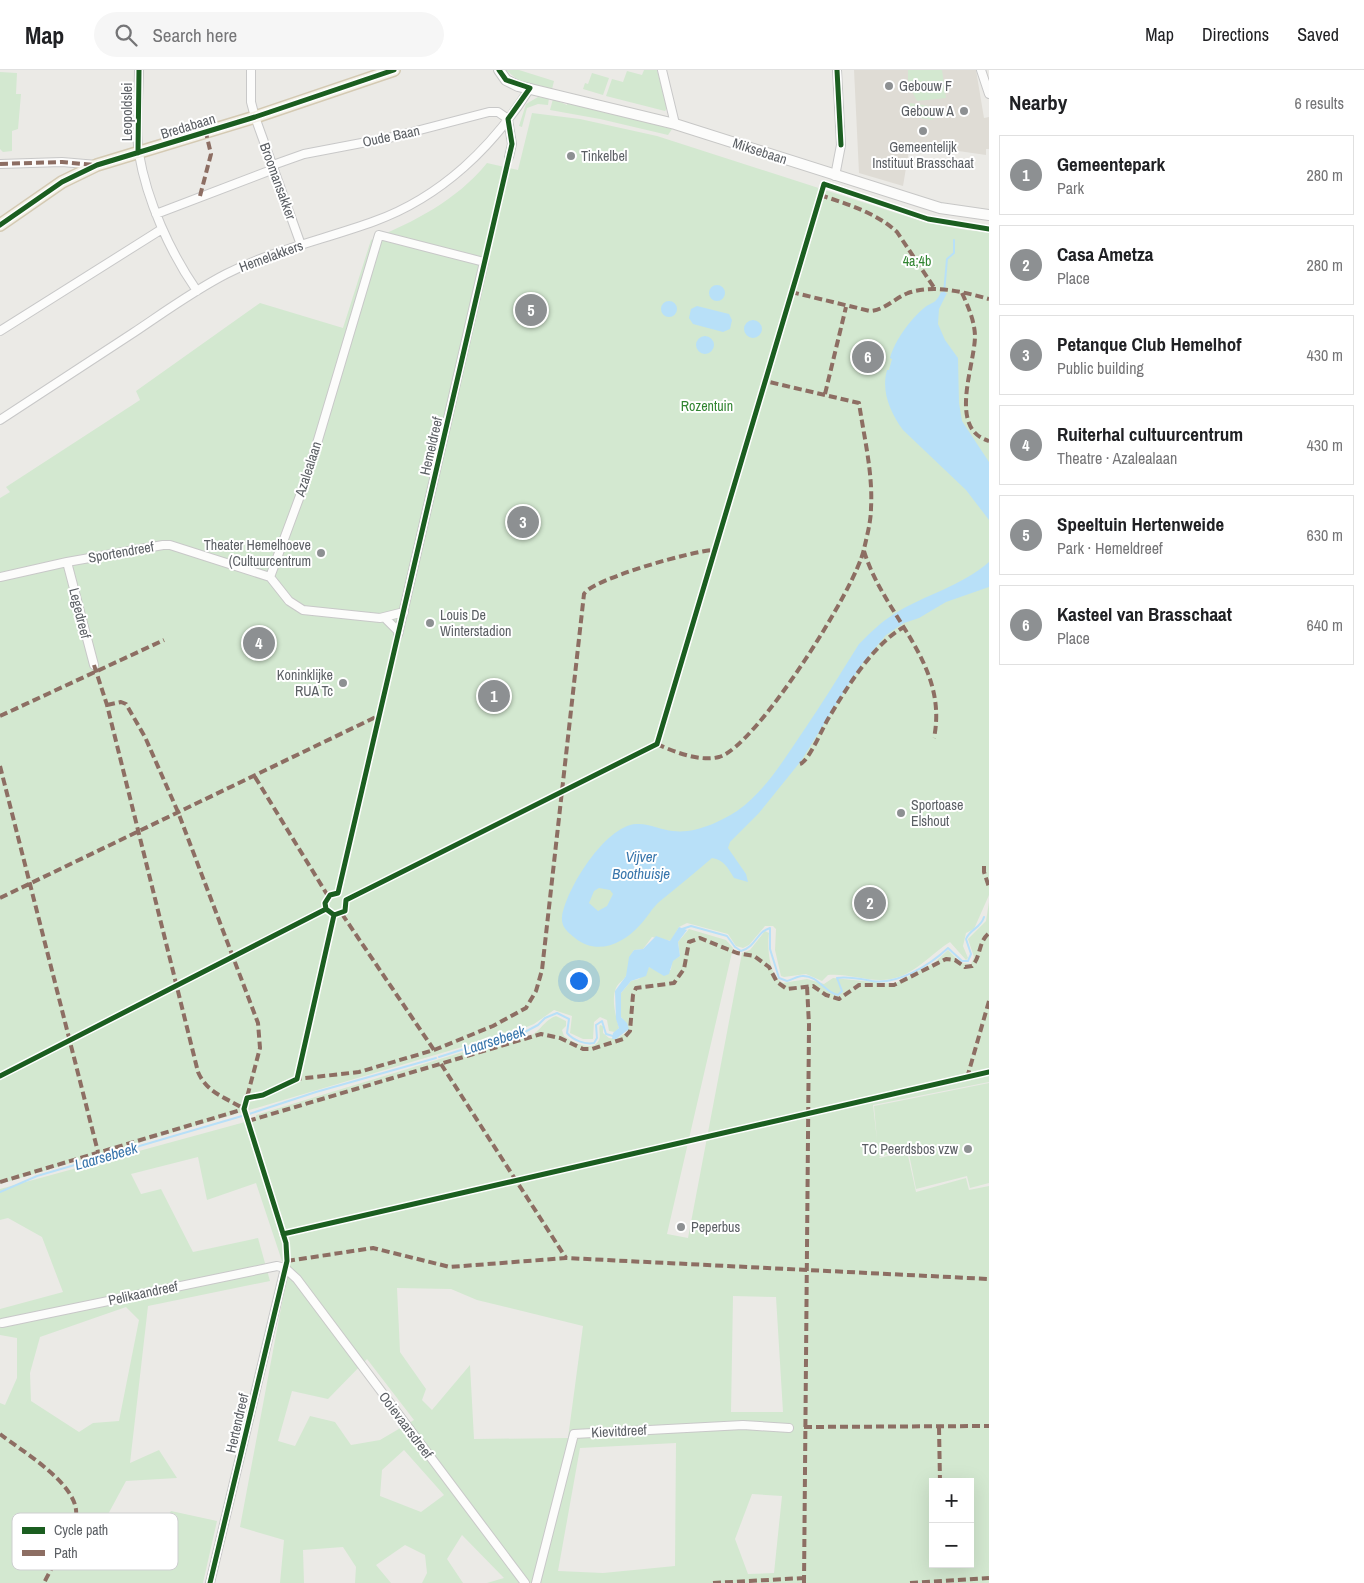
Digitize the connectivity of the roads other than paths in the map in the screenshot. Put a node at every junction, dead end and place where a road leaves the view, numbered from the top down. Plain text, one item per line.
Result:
1 (139, 70) edge
2 (252, 70) edge
3 (394, 70) edge
4 (499, 70) edge
5 (662, 70) edge
6 (837, 70) edge
7 (981, 70) edge
8 (378, 73) edge
9 (530, 88) junction
10 (987, 91) edge
11 (255, 118) junction
12 (508, 119) junction
13 (675, 124) junction
14 (138, 153) junction
15 (509, 157) dead end
16 (0, 164) edge
17 (97, 165) junction
18 (273, 167) junction
19 (835, 176) junction
20 (156, 214) junction
21 (989, 215) edge
22 (374, 222) junction
23 (0, 225) edge
24 (162, 229) junction
25 (379, 235) junction
26 (301, 245) junction
27 (197, 291) junction
28 (0, 331) edge
29 (0, 420) edge
30 (67, 562) junction
31 (0, 577) edge
32 (270, 577) junction
33 (404, 612) junction
34 (385, 618) junction
35 (94, 664) dead end
36 (285, 1268) junction
37 (2, 1323) dead end
38 (789, 1428) dead end
39 (210, 1583) edge
40 (525, 1583) edge
41 (536, 1583) edge

1 - 14 street, Leopoldslei
2 - 11 street, Broomansakker
3 - 8 main road, Bredabaan
4 - 9 main road, Miksebaan
5 - 13 street
6 - 19 street
7 - 10 street
8 - 11 main road, Bredabaan
9 - 12 street, Hemelakkers
9 - 13 main road, Miksebaan
11 - 14 main road, Bredabaan
11 - 18 street, Broomansakker
12 - 15 street
12 - 18 street, Oude Baan
12 - 22 street, Hemelakkers
13 - 19 main road, Miksebaan
14 - 17 main road, Bredabaan
14 - 20 street
16 - 17 street
17 - 23 main road, Bredabaan
18 - 20 street, Oude Baan
18 - 26 street, Broomansakker
19 - 21 main road, Miksebaan
20 - 24 street
22 - 25 street
22 - 26 street, Hemelakkers
24 - 27 street
24 - 28 street
25 - 32 street, Azalealaan
25 - 33 street, Hemeldreef
26 - 27 street, Hemelakkers
27 - 29 street, Hemelakkers
30 - 31 street, Sportendreef
30 - 32 street, Sportendreef
30 - 35 street, Legedreef
32 - 34 street
33 - 34 street
33 - 34 street, Hemeldreef
36 - 37 street, Pelikaandreef
36 - 39 street, Hertendreef
36 - 40 street, Ooievaarsdreef
38 - 41 street, Kievitdreef

